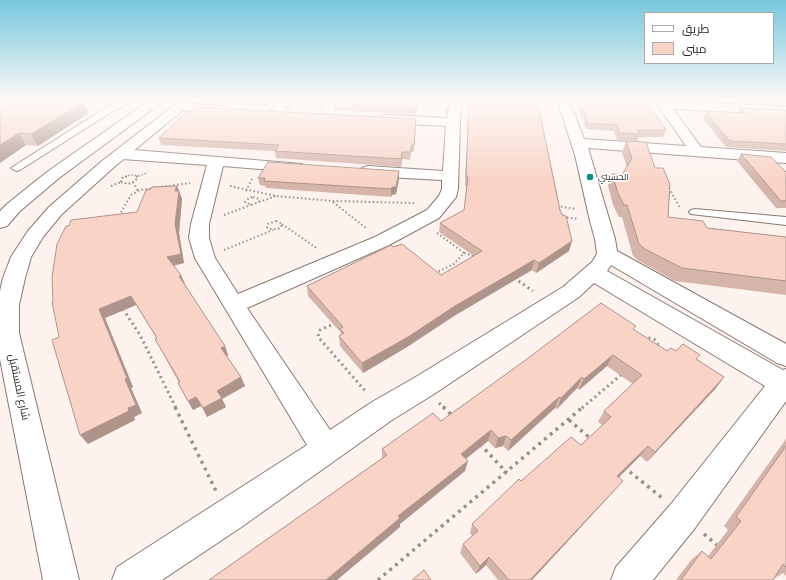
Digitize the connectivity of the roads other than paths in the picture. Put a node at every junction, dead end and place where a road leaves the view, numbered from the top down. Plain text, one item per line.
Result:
1 (81, 127) edge
2 (121, 127) edge
3 (156, 127) edge
4 (453, 127) edge
5 (573, 127) edge
6 (679, 127) edge
7 (581, 149) junction
8 (697, 152) junction
9 (122, 154) junction
10 (786, 158) edge
11 (216, 161) junction
12 (16, 168) dead end
13 (307, 168) edge
14 (786, 168) edge
15 (355, 170) edge
16 (451, 176) junction
17 (695, 212) dead end
18 (786, 221) edge
19 (0, 222) edge
20 (601, 264) junction
21 (233, 305) junction
22 (785, 376) edge
23 (325, 448) junction
24 (62, 580) edge
25 (130, 580) edge
26 (629, 580) edge

1 - 12 lane
2 - 19 street
3 - 9 street, شارع المستقبل
4 - 16 street
5 - 7 street
6 - 8 street
7 - 8 street
7 - 14 street
7 - 20 street
8 - 10 street
9 - 11 street
9 - 24 street, شارع المستقبل
11 - 13 street
11 - 21 street
15 - 16 street
16 - 21 street
17 - 18 lane
20 - 22 street
20 - 23 street
21 - 23 street
22 - 26 street
23 - 25 street

